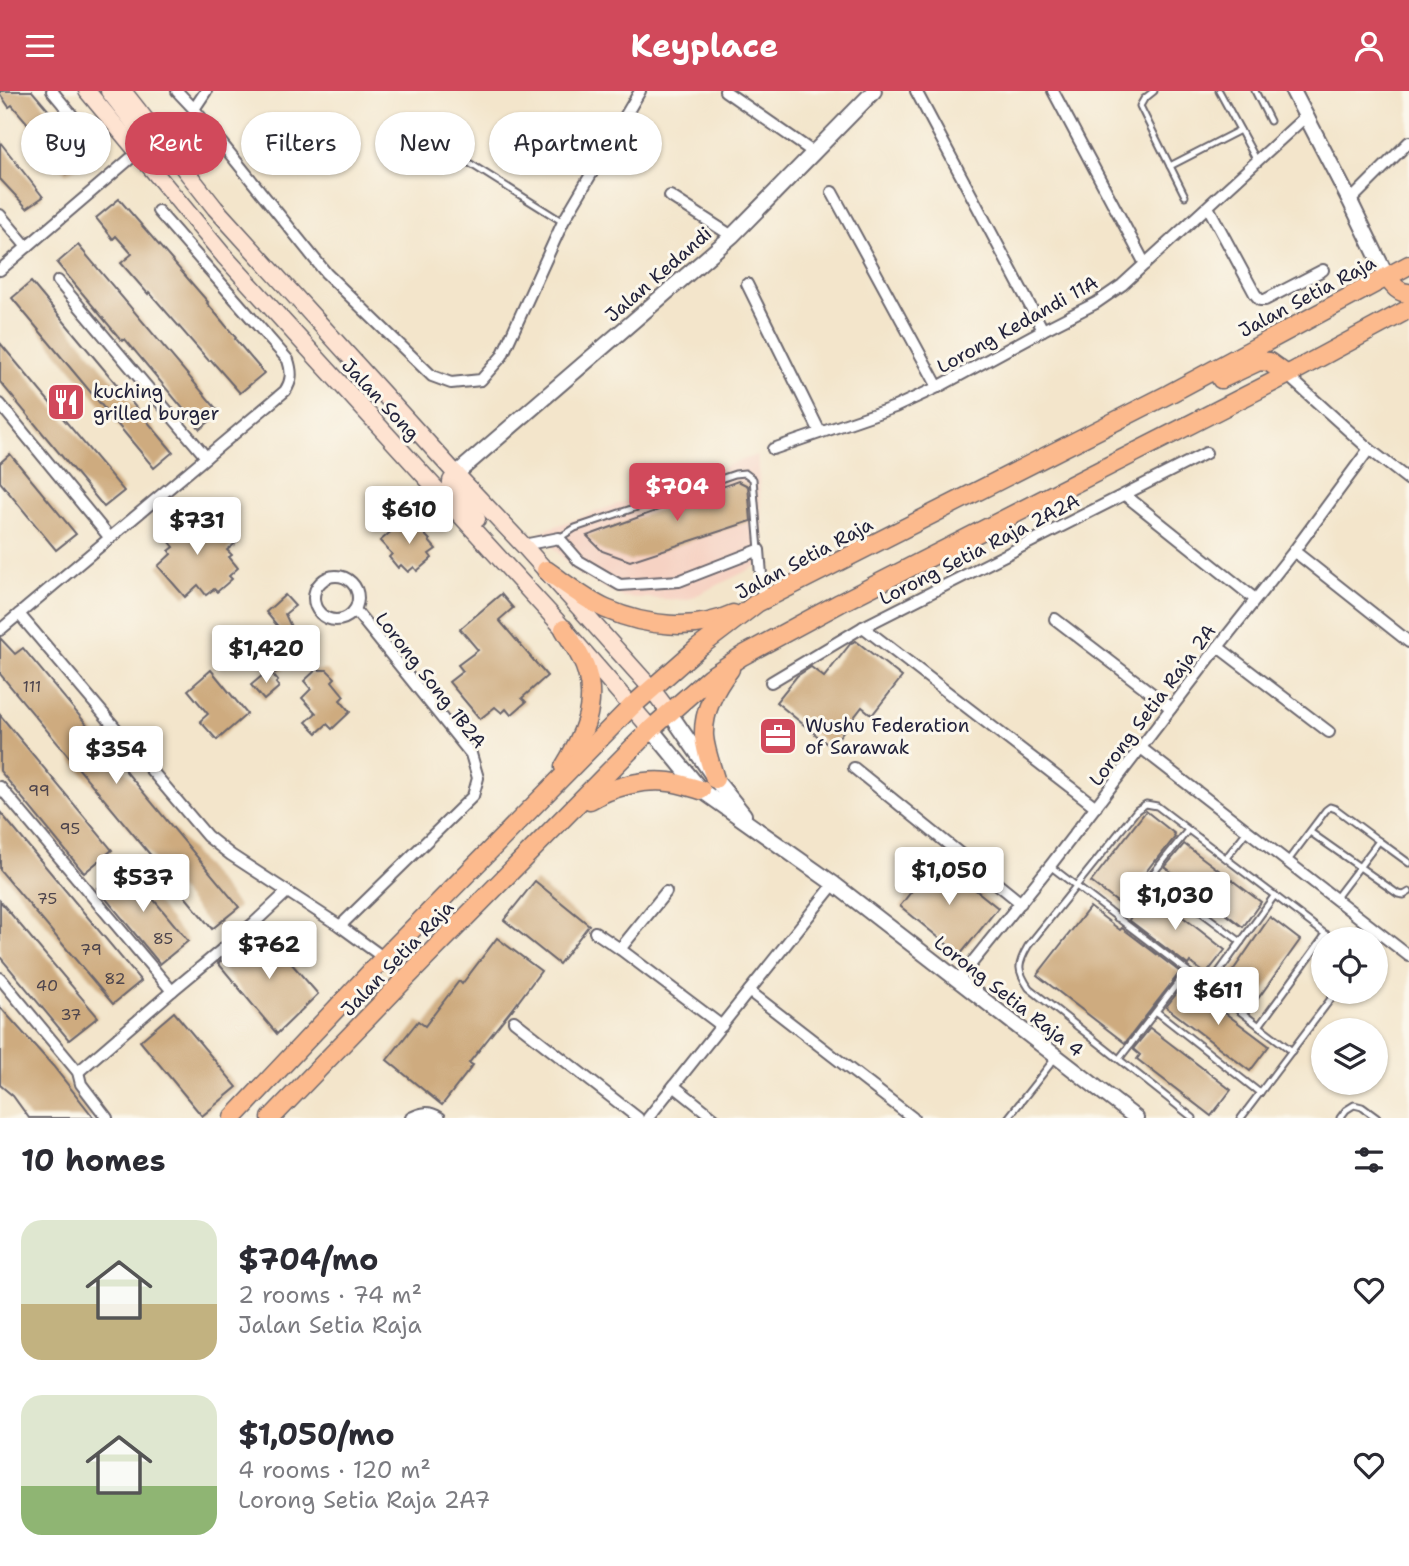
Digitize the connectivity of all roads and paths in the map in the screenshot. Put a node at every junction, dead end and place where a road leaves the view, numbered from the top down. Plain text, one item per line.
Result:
1 (52, 91) edge
2 (87, 91) edge
3 (109, 91) edge
4 (123, 91) edge
5 (177, 91) edge
6 (206, 91) edge
7 (640, 91) edge
8 (725, 91) edge
9 (874, 91) edge
10 (916, 91) edge
11 (1053, 91) edge
12 (1154, 91) edge
13 (1219, 91) edge
14 (1255, 91) edge
15 (1293, 91) edge
16 (194, 109) junction
17 (69, 112) edge
18 (125, 112) edge
19 (1305, 117) junction
20 (1270, 121) dead end
21 (1240, 130) junction
22 (125, 136) edge
23 (1409, 142) edge
24 (813, 152) junction
25 (1257, 161) junction
26 (125, 163) edge
27 (475, 166) edge
28 (1170, 166) junction
29 (157, 175) edge
30 (832, 192) dead end
31 (670, 196) dead end
32 (1185, 196) dead end
33 (1350, 201) junction
34 (1208, 207) junction
35 (158, 211) dead end
36 (0, 215) edge
37 (563, 222) junction
38 (732, 236) junction
39 (27, 247) junction
40 (1145, 264) junction
41 (1409, 265) edge
42 (0, 270) edge
43 (1323, 270) dead end
44 (1387, 277) junction
45 (58, 281) dead end
46 (747, 284) dead end
47 (1409, 293) edge
48 (1409, 309) edge
49 (1043, 330) junction
50 (1287, 375) junction
51 (939, 387) junction
52 (1169, 394) junction
53 (0, 404) edge
54 (820, 432) junction
55 (773, 449) dead end
56 (1369, 449) junction
57 (1206, 453) dead end
58 (206, 457) junction
59 (456, 474) junction
60 (1409, 480) edge
61 (1125, 495) junction
62 (110, 538) junction
63 (559, 538) junction
64 (523, 545) junction
65 (759, 550) junction
66 (1294, 551) junction
67 (509, 568) junction
68 (546, 570) junction
69 (1255, 599) junction
70 (760, 602) junction
71 (355, 610) junction
72 (19, 614) junction
73 (1055, 619) dead end
74 (863, 627) junction
75 (564, 629) junction
76 (0, 630) edge
77 (1409, 642) edge
78 (1218, 647) junction
79 (742, 656) junction
80 (771, 682) dead end
81 (651, 688) junction
82 (631, 708) junction
83 (1171, 708) junction
84 (669, 712) junction
85 (651, 729) junction
86 (1329, 732) dead end
87 (1140, 748) junction
88 (854, 768) dead end
89 (708, 785) junction
90 (0, 787) edge
91 (549, 790) junction
92 (1096, 807) junction
93 (570, 812) junction
94 (1188, 830) junction
95 (1247, 831) junction
96 (1310, 832) junction
97 (1379, 841) junction
98 (1226, 858) junction
99 (1287, 862) junction
100 (1409, 863) edge
101 (1050, 866) junction
102 (1358, 867) junction
103 (1152, 875) junction
104 (834, 884) junction
105 (1076, 886) junction
106 (287, 892) junction
107 (666, 892) dead end
108 (1409, 892) edge
109 (1275, 895) junction
110 (1335, 899) junction
111 (1021, 903) junction
112 (1117, 918) junction
113 (340, 926) junction
114 (1317, 927) edge
115 (1367, 927) edge
116 (595, 932) dead end
117 (1241, 942) junction
118 (1388, 943) edge
119 (620, 949) junction
120 (1311, 954) edge
121 (1409, 956) edge
122 (384, 958) junction
123 (1187, 971) junction
124 (0, 978) edge
125 (958, 980) junction
126 (1208, 987) junction
127 (172, 991) junction
128 (749, 992) junction
129 (1327, 1004) edge
130 (1157, 1012) junction
131 (514, 1021) dead end
132 (1259, 1025) junction
133 (722, 1026) junction
134 (1292, 1051) junction
135 (1056, 1057) junction
136 (1119, 1059) junction
137 (78, 1072) junction
138 (674, 1086) junction
139 (1260, 1093) junction
140 (107, 1118) edge
141 (233, 1118) edge
142 (271, 1118) edge
143 (411, 1118) edge
144 (440, 1118) edge
145 (638, 1118) edge
146 (648, 1118) edge
147 (714, 1118) edge
148 (913, 1118) edge
149 (1008, 1118) edge
150 (1136, 1118) edge
151 (1193, 1118) edge
152 (1241, 1118) edge
153 (1340, 1118) edge
154 (1377, 1118) edge

1 - 17 street
2 - 22 main road, Jalan Song
3 - 18 main road
4 - 59 main road, Jalan Song
5 - 16 street
6 - 16 street
7 - 37 street
8 - 24 street
9 - 24 street, Jalan Kedandi
10 - 49 street
11 - 40 street
12 - 28 lane
13 - 21 lane
14 - 20 lane
15 - 19 street
16 - 37 street
19 - 25 street, Lorong Kedandi 11A
19 - 33 street
21 - 25 lane
21 - 28 lane
23 - 33 street
24 - 38 street, Jalan Kedandi
25 - 34 street, Lorong Kedandi 11A
26 - 39 street
27 - 37 lane
28 - 32 lane
29 - 67 main road, Jalan Song
30 - 51 street
31 - 38 street
33 - 44 street
34 - 40 street, Lorong Kedandi 11A
34 - 43 street
35 - 58 street
36 - 39 street
38 - 59 street, Jalan Kedandi
39 - 42 street
40 - 49 street, Lorong Kedandi 11A
41 - 44 main road, Jalan Setia Raja
44 - 47 main road
44 - 52 main road, Jalan Setia Raja
45 - 58 street
46 - 54 street
48 - 50 main road, Jalan Setia Raja
49 - 51 street, Lorong Kedandi 11A
50 - 52 main road
50 - 56 street
50 - 79 main road, Jalan Setia Raja
51 - 54 street, Lorong Kedandi 11A
52 - 70 main road, Jalan Setia Raja
53 - 62 street
54 - 55 street, Lorong Kedandi 11A
56 - 60 street
56 - 66 street, Lorong Setia Raja 2A
57 - 61 street, Lorong Setia Raja 2A2A
58 - 62 street
59 - 64 main road, Jalan Song
59 - 67 main road
61 - 69 street
61 - 74 street, Lorong Setia Raja 2A2A
62 - 72 street
63 - 64 street
63 - 65 street
63 - 65 lane
64 - 68 main road, Jalan Song
65 - 70 street
66 - 69 street, Lorong Setia Raja 2A
66 - 77 street
67 - 75 main road, Jalan Song
68 - 70 main road
68 - 81 main road, Jalan Song
69 - 78 street, Lorong Setia Raja 2A
70 - 81 main road, Jalan Setia Raja
71 - 71 street, Lorong Song 1B2A
71 - 113 street, Lorong Song 1B2A
72 - 76 street
72 - 106 street
73 - 83 street
74 - 80 street, Lorong Setia Raja 2A2A
74 - 92 street
75 - 82 main road, Jalan Song
75 - 91 main road
78 - 83 street, Lorong Setia Raja 2A
78 - 86 street
79 - 84 main road, Jalan Setia Raja
79 - 89 main road
81 - 82 main road, Jalan Setia Raja
81 - 84 main road, Jalan Song
82 - 85 main road, Jalan Song
82 - 91 main road, Jalan Setia Raja
83 - 87 street, Lorong Setia Raja 2A
84 - 85 main road, Jalan Setia Raja
84 - 89 street, Lorong Setia Raja 4
85 - 89 street, Lorong Setia Raja 4
85 - 93 main road, Jalan Setia Raja
87 - 92 street, Lorong Setia Raja 2A
87 - 95 street
88 - 111 street
89 - 93 main road
89 - 104 street, Lorong Setia Raja 4
90 - 127 street
91 - 122 main road, Jalan Setia Raja
92 - 101 street, Lorong Setia Raja 2A
93 - 142 main road, Jalan Setia Raja
94 - 98 lane
94 - 103 lane
94 - 105 lane
95 - 98 lane
95 - 99 street
96 - 97 lane
96 - 99 lane
96 - 102 lane
97 - 100 lane
97 - 102 lane
98 - 109 lane
99 - 110 street
101 - 105 lane
101 - 111 street, Lorong Setia Raja 2A
102 - 108 lane
102 - 110 lane
103 - 112 lane
103 - 117 lane
104 - 125 street, Lorong Setia Raja 4
104 - 128 street
105 - 112 lane
105 - 136 lane
106 - 113 street
106 - 127 street
107 - 119 street
109 - 114 lane
109 - 117 lane
110 - 115 street
111 - 125 street, Lorong Setia Raja 2A
112 - 123 lane
113 - 122 street
116 - 119 street
117 - 126 lane
118 - 121 street
119 - 133 street
120 - 132 lane
122 - 141 main road, Jalan Setia Raja
123 - 126 lane
123 - 130 lane
124 - 137 street
125 - 135 street, Lorong Setia Raja 4
126 - 132 lane
127 - 137 street
128 - 133 street
128 - 148 street
129 - 134 lane
130 - 136 lane
130 - 139 lane
131 - 145 street
132 - 134 lane
133 - 138 street
134 - 139 lane
135 - 149 lane
135 - 150 street, Lorong Setia Raja 4
136 - 151 lane
137 - 140 street
138 - 146 street
138 - 147 street
139 - 152 lane
143 - 144 street
153 - 154 lane

